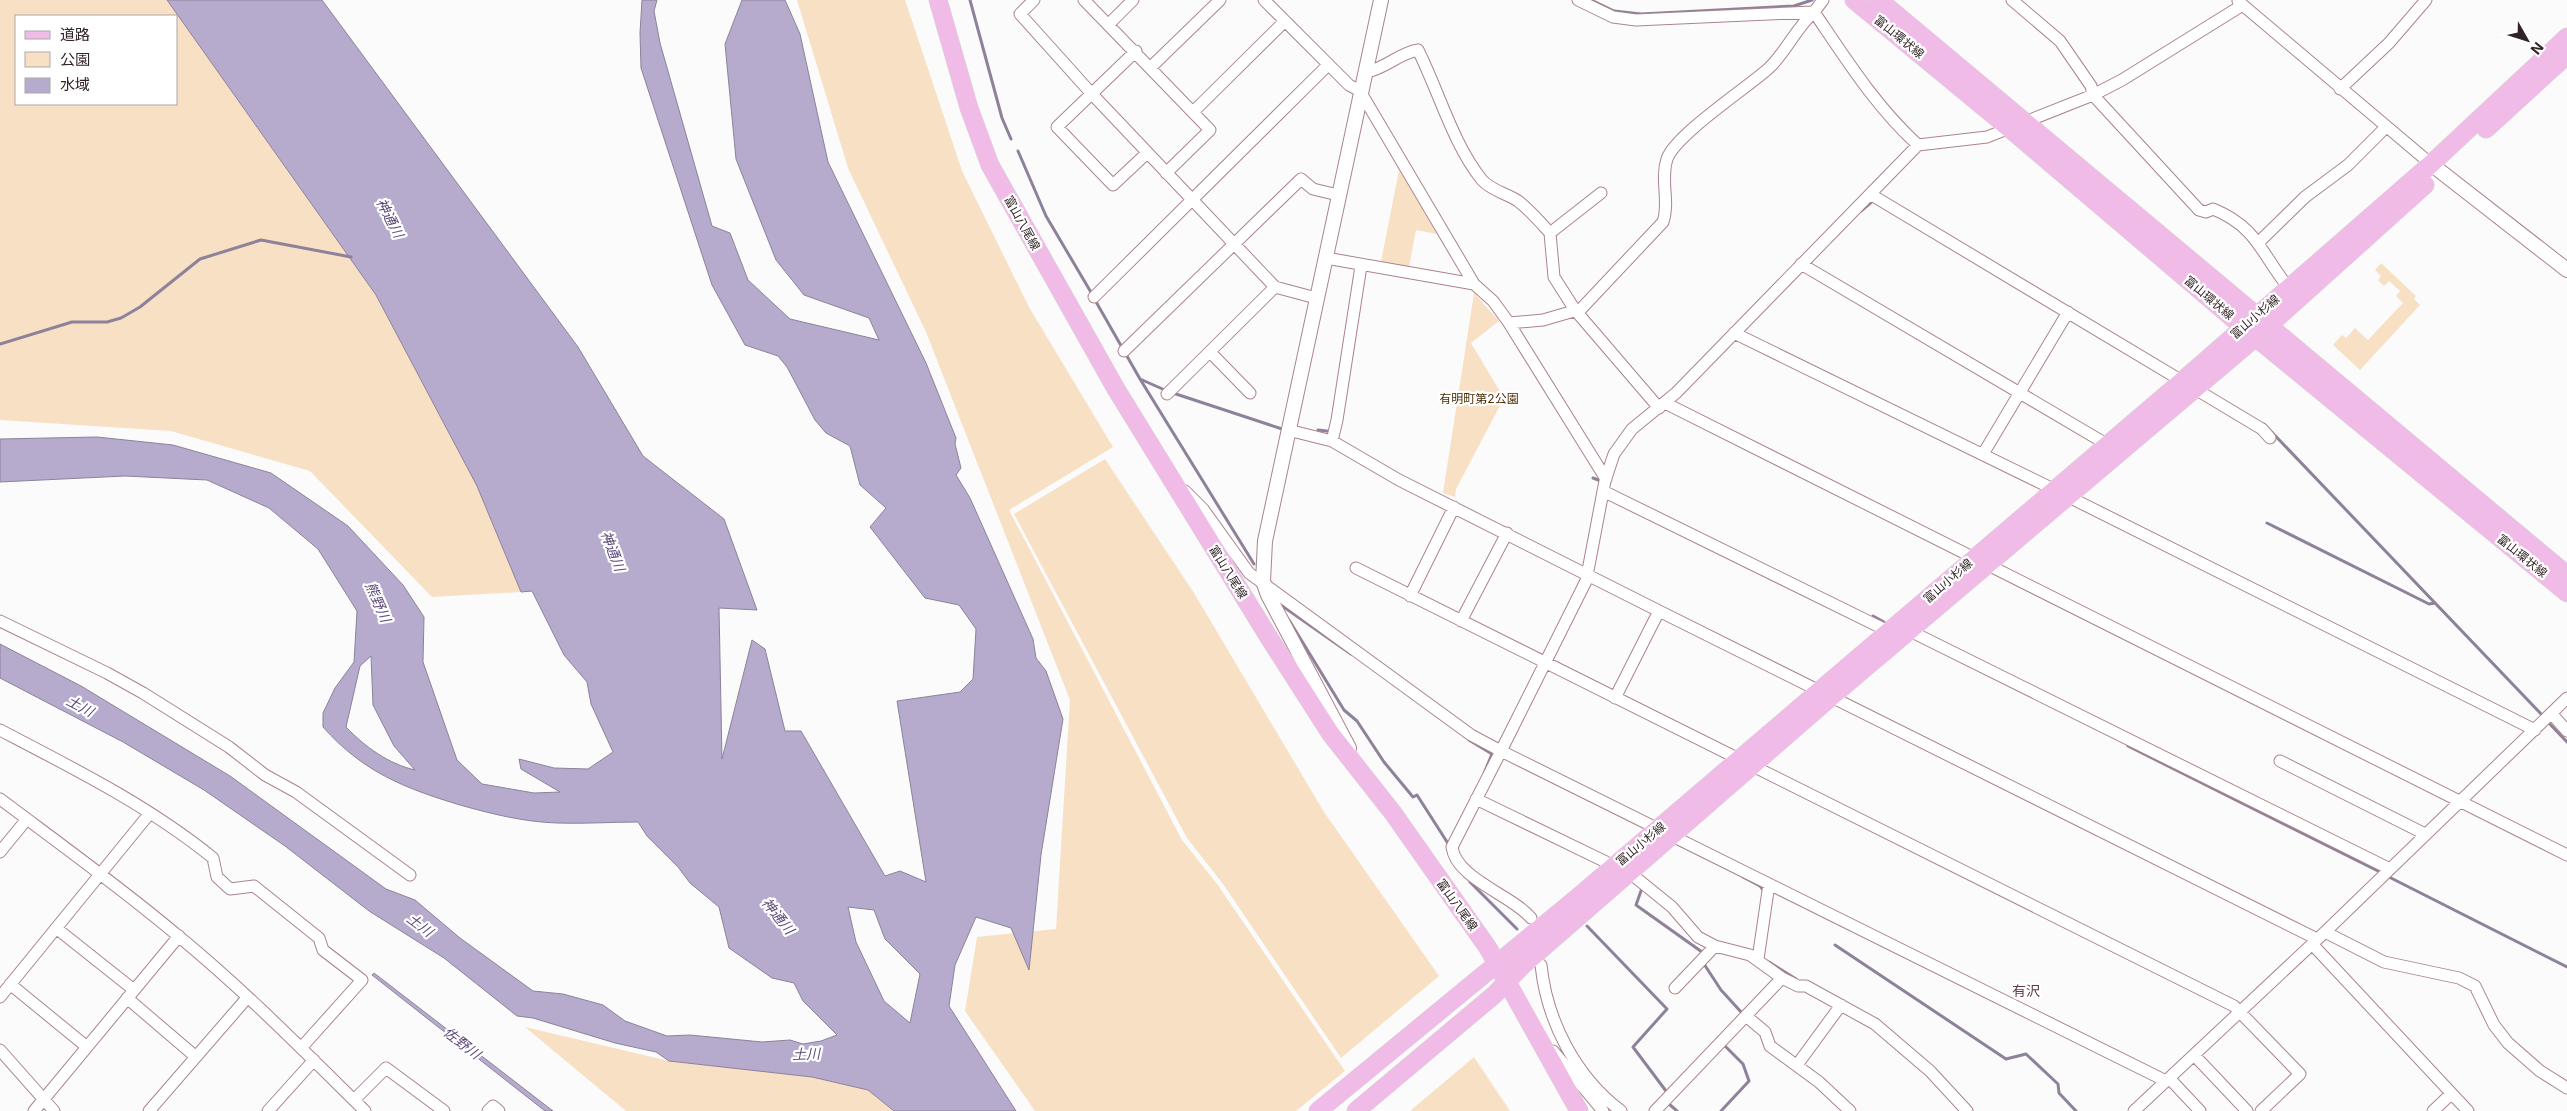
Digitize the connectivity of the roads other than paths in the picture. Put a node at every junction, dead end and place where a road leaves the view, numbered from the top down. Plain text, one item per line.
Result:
1 (938, 0) edge
2 (1034, 0) edge
3 (1084, 0) edge
4 (1133, 0) edge
5 (1220, 0) edge
6 (1264, 0) edge
7 (1381, 0) edge
8 (1578, 0) edge
9 (1824, 0) edge
10 (1854, 0) edge
11 (1879, 0) edge
12 (2012, 0) edge
13 (2426, 0) edge
14 (2239, 3) edge
15 (1814, 12) junction
16 (1285, 21) junction
17 (1109, 24) junction
18 (2567, 37) edge
19 (1136, 51) junction
20 (2567, 54) edge
21 (1328, 65) junction
22 (1151, 67) junction
23 (1366, 72) junction
24 (2340, 89) junction
25 (1360, 91) junction
26 (1091, 93) junction
27 (2093, 95) junction
28 (1193, 112) junction
29 (2028, 122) junction
30 (2386, 127) junction
31 (2009, 128) junction
32 (1918, 145) junction
33 (1147, 153) junction
34 (2436, 167) junction
35 (1166, 173) junction
36 (1601, 193) dead end
37 (1870, 194) junction
38 (1338, 195) junction
39 (1192, 200) junction
40 (1550, 233) junction
41 (2259, 242) junction
42 (1236, 244) junction
43 (1326, 258) junction
44 (1801, 264) junction
45 (1361, 266) junction
46 (2567, 270) edge
47 (1474, 284) junction
48 (1276, 287) junction
49 (2289, 288) junction
50 (1094, 297) dead end
51 (1316, 298) junction
52 (1574, 310) junction
53 (2068, 312) junction
54 (1509, 323) junction
55 (2256, 327) junction
56 (1734, 333) junction
57 (1124, 351) dead end
58 (1210, 352) junction
59 (2188, 385) junction
60 (1250, 393) dead end
61 (2020, 393) junction
62 (1167, 394) dead end
63 (1662, 406) junction
64 (1288, 430) junction
65 (2270, 438) dead end
66 (1332, 441) junction
67 (2108, 445) junction
68 (1983, 454) junction
69 (1167, 474) junction
70 (1606, 479) junction
71 (1603, 491) junction
72 (2062, 494) junction
73 (1454, 507) junction
74 (1507, 533) junction
75 (1981, 562) junction
76 (1356, 568) dead end
77 (1586, 573) junction
78 (2567, 576) edge
79 (1263, 581) junction
80 (2567, 593) edge
81 (1410, 596) junction
82 (1658, 611) junction
83 (1461, 621) junction
84 (0, 622) edge
85 (1910, 631) junction
86 (1890, 632) junction
87 (1543, 662) junction
88 (1825, 693) junction
89 (1615, 698) junction
90 (2567, 698) edge
91 (2551, 714) junction
92 (0, 730) edge
93 (2535, 730) junction
94 (2567, 731) edge
95 (1501, 750) junction
96 (2280, 761) dead end
97 (1745, 764) junction
98 (1359, 767) junction
99 (0, 799) edge
100 (1476, 799) junction
101 (2461, 800) junction
102 (150, 813) junction
103 (27, 819) junction
104 (1665, 832) junction
105 (2425, 834) junction
106 (0, 852) edge
107 (2567, 855) edge
108 (1606, 862) dead end
109 (2390, 869) junction
110 (101, 873) junction
111 (410, 875) dead end
112 (1635, 877) dead end
113 (1769, 884) junction
114 (1531, 918) dead end
115 (56, 928) junction
116 (179, 936) junction
117 (2318, 938) junction
118 (1715, 946) junction
119 (1758, 959) junction
120 (1496, 963) junction
121 (1542, 965) dead end
122 (1782, 978) junction
123 (1507, 982) junction
124 (10, 984) junction
125 (1675, 988) dead end
126 (130, 994) junction
127 (0, 997) edge
128 (247, 998) junction
129 (1841, 1005) junction
130 (2240, 1012) junction
131 (1524, 1015) junction
132 (1746, 1016) junction
133 (87, 1047) junction
134 (301, 1048) junction
135 (0, 1050) edge
136 (2194, 1055) junction
137 (196, 1057) junction
138 (314, 1060) junction
139 (1797, 1066) junction
140 (2167, 1080) junction
141 (2567, 1088) edge
142 (2451, 1094) junction
143 (44, 1099) junction
144 (354, 1100) junction
145 (34, 1111) edge
146 (54, 1111) edge
147 (149, 1111) edge
148 (268, 1111) edge
149 (365, 1111) edge
150 (444, 1111) edge
151 (488, 1111) edge
152 (499, 1111) edge
153 (1318, 1111) edge
154 (1356, 1111) edge
155 (1579, 1111) edge
156 (1603, 1111) edge
157 (1621, 1111) edge
158 (1655, 1111) edge
159 (1850, 1111) edge
160 (1967, 1111) edge
161 (2134, 1111) edge
162 (2200, 1111) edge
163 (2247, 1111) edge
164 (2262, 1111) edge
165 (2433, 1111) edge
166 (2468, 1111) edge

1 - 69 main road, 富山八尾線
2 - 26 street
3 - 17 street
4 - 17 street
5 - 22 street
6 - 16 street
7 - 23 street
8 - 15 street
9 - 15 street
10 - 31 main road, 富山環状線
11 - 29 main road, 富山環状線
12 - 27 street
13 - 24 street
14 - 24 street
14 - 27 street
15 - 32 street
15 - 52 street
16 - 21 street
16 - 28 street
17 - 19 street
18 - 34 main road, 富山小杉線
19 - 22 street
19 - 26 street
20 - 34 main road, 富山小杉線
21 - 25 street
21 - 39 street
22 - 28 street
23 - 25 street
23 - 40 street
24 - 30 street
25 - 38 street
25 - 47 street
26 - 33 street
26 - 33 street
27 - 29 street
27 - 41 street
28 - 35 street
29 - 31 street
29 - 55 main road, 富山環状線
30 - 34 street
30 - 41 street
31 - 32 street
31 - 55 main road, 富山環状線
32 - 37 street
33 - 35 street
34 - 46 street
34 - 49 main road, 富山小杉線
34 - 55 main road, 富山小杉線
35 - 39 street
36 - 40 street
37 - 44 street
37 - 53 street
38 - 42 street
38 - 43 street
39 - 42 street
39 - 50 street
40 - 52 street
41 - 49 street
42 - 48 street
42 - 57 street
43 - 45 street
43 - 51 street
44 - 56 street
44 - 61 street
45 - 47 street
45 - 66 street
47 - 54 street
48 - 51 street
48 - 58 street
49 - 55 main road, 富山小杉線
51 - 64 street
52 - 54 street
52 - 63 street
53 - 59 street
53 - 61 street
54 - 70 street
55 - 59 main road, 富山小杉線
55 - 78 main road, 富山環状線
55 - 80 main road, 富山環状線
56 - 63 street
56 - 68 street
58 - 60 street
58 - 62 street
59 - 65 street
59 - 67 main road, 富山小杉線
59 - 72 main road, 富山小杉線
61 - 67 street
61 - 68 street
63 - 70 street
63 - 75 street
64 - 66 street
64 - 79 street
66 - 73 street
67 - 72 main road, 富山小杉線
68 - 72 street
69 - 79 street
69 - 98 main road, 富山八尾線
70 - 71 street
71 - 77 street
71 - 86 street
72 - 75 main road, 富山小杉線
72 - 93 street
73 - 74 street
73 - 81 street
74 - 77 street
74 - 83 street
75 - 85 main road, 富山小杉線
75 - 86 main road, 富山小杉線
75 - 101 street
76 - 81 street
77 - 82 street
77 - 87 street
79 - 95 street
79 - 98 street
81 - 83 street
82 - 88 street
82 - 89 street
83 - 87 street
84 - 111 street
85 - 88 main road, 富山小杉線
85 - 109 street
86 - 88 main road, 富山小杉線
87 - 89 street
87 - 95 street
88 - 97 main road, 富山小杉線
88 - 117 street
89 - 97 street
90 - 91 street
91 - 93 street
91 - 94 street
92 - 102 street
93 - 101 street
95 - 100 street
95 - 104 street
96 - 105 street
97 - 104 main road, 富山小杉線
97 - 130 street
98 - 120 main road, 富山八尾線
99 - 103 street
100 - 108 street
100 - 114 street
101 - 105 street
101 - 107 street
102 - 110 street
102 - 134 street
103 - 106 street
103 - 110 street
104 - 113 street
104 - 120 main road, 富山小杉線
104 - 123 main road, 富山小杉線
105 - 109 street
109 - 117 street
110 - 115 street
110 - 116 street
112 - 118 street
113 - 119 street
113 - 140 street
115 - 124 street
115 - 126 street
116 - 126 street
116 - 128 street
117 - 130 street
117 - 141 street
117 - 142 street
118 - 119 street
118 - 125 street
119 - 122 street
120 - 123 main road, 富山八尾線
120 - 153 main road, 富山小杉線
121 - 157 street
122 - 129 street
122 - 132 street
123 - 131 main road, 富山八尾線
123 - 154 main road, 富山小杉線
124 - 127 street
124 - 133 street
126 - 133 street
126 - 137 street
128 - 134 street
128 - 137 street
129 - 139 street
129 - 160 street
130 - 136 street
130 - 164 street
131 - 155 main road, 富山八尾線
131 - 156 street
132 - 139 street
132 - 158 street
133 - 143 street
134 - 138 street
135 - 143 street
136 - 140 street
136 - 163 street
137 - 147 street
138 - 144 street
138 - 148 street
139 - 159 street
140 - 161 street
140 - 162 street
142 - 165 street
142 - 166 street
143 - 145 street
143 - 146 street
144 - 149 street
144 - 150 street
151 - 152 street

